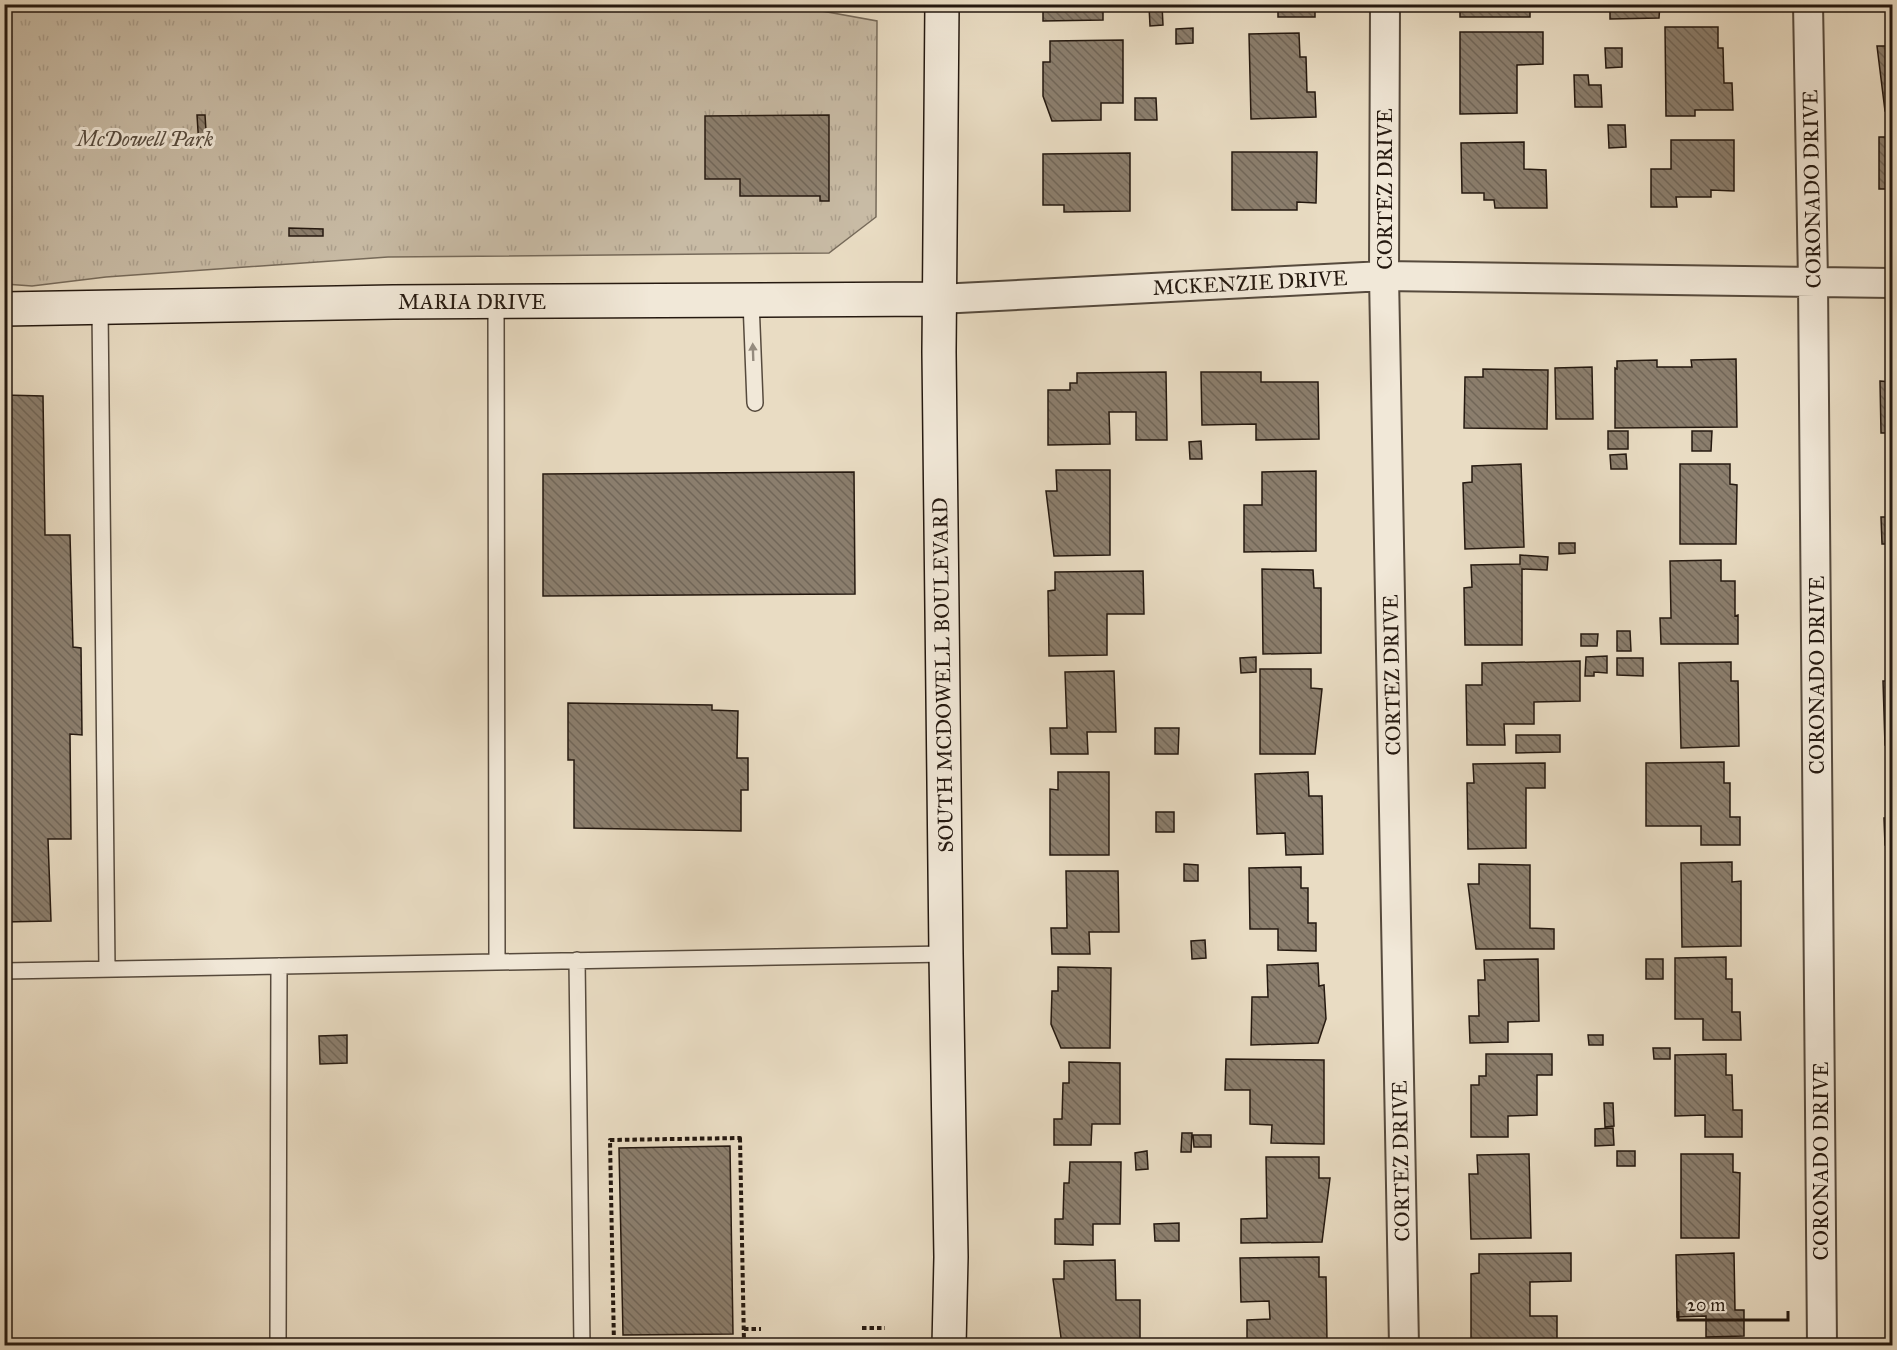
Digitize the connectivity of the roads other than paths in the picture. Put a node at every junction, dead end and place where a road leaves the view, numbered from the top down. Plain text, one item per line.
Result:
1 (942, 4) edge
2 (1385, 4) edge
3 (1808, 4) edge
4 (1384, 276) junction
5 (1813, 282) junction
6 (1893, 283) edge
7 (939, 299) junction
8 (752, 301) junction
9 (496, 302) junction
10 (100, 308) junction
11 (4, 309) edge
12 (755, 403) dead end
13 (946, 954) junction
14 (577, 960) junction
15 (497, 962) junction
16 (279, 966) junction
17 (106, 969) junction
18 (4, 971) edge
19 (278, 1346) edge
20 (582, 1346) edge
21 (949, 1346) edge
22 (1404, 1346) edge
23 (1822, 1346) edge

1 - 7 main road, SOUTH MCDOWELL BOULEVARD
2 - 4 street, CORTEZ DRIVE
3 - 5 street, CORONADO DRIVE
4 - 5 street, MCKENZIE DRIVE
4 - 7 street, MCKENZIE DRIVE
4 - 22 street, CORTEZ DRIVE
5 - 6 street, MCKENZIE DRIVE
5 - 23 street, CORONADO DRIVE
7 - 8 main road, MARIA DRIVE
7 - 13 main road, SOUTH MCDOWELL BOULEVARD
8 - 9 main road, MARIA DRIVE
12 -> 8 lane
9 - 10 main road, MARIA DRIVE
9 - 15 lane
10 - 11 main road, MARIA DRIVE
10 - 17 lane
13 - 14 lane
13 - 21 main road, SOUTH MCDOWELL BOULEVARD
14 - 15 lane
14 - 20 lane
15 - 16 lane
16 - 17 lane
16 - 19 lane
17 - 18 lane

